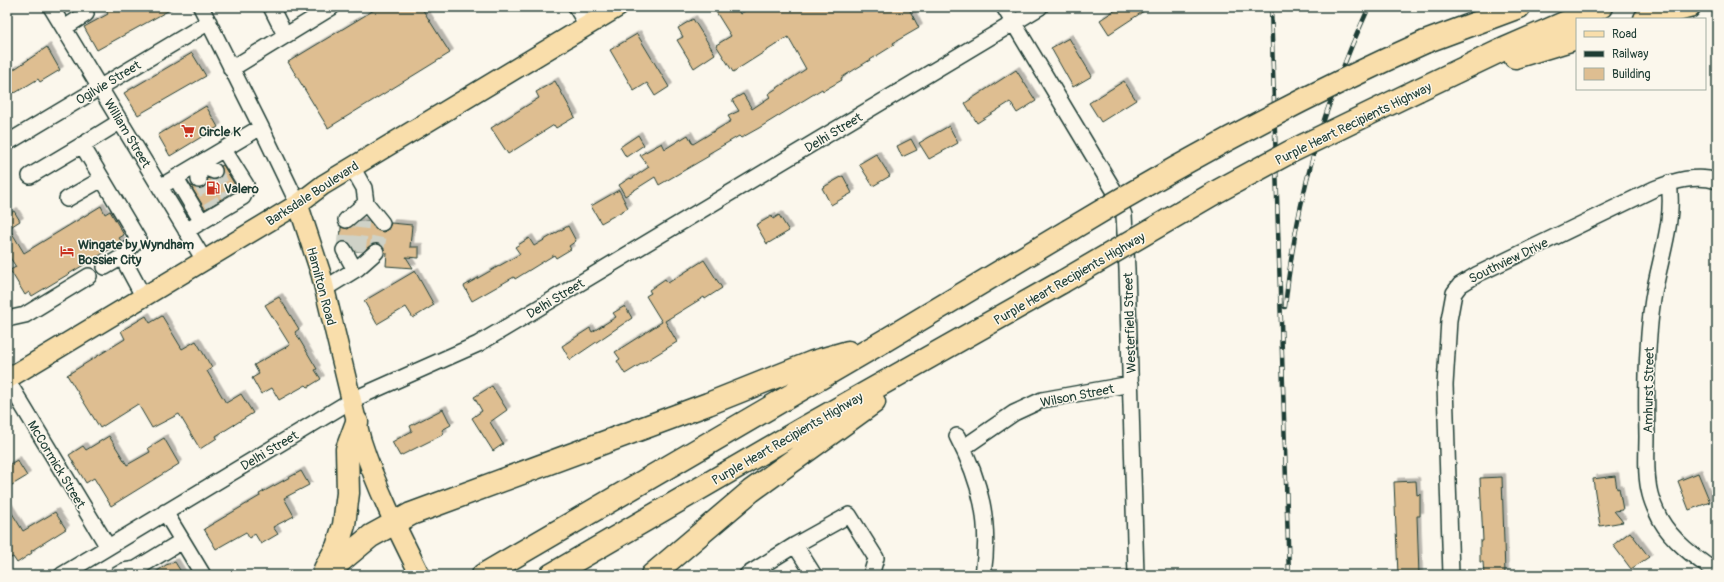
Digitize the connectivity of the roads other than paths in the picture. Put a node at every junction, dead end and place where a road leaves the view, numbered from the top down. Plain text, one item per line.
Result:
1 (51, 7) edge
2 (82, 7) edge
3 (201, 7) edge
4 (272, 7) edge
5 (332, 7) edge
6 (576, 7) edge
7 (618, 7) edge
8 (1004, 7) edge
9 (1040, 7) edge
10 (1492, 7) edge
11 (1519, 7) edge
12 (1601, 7) edge
13 (1689, 7) edge
14 (1649, 18) edge
15 (209, 22) junction
16 (1014, 23) junction
17 (587, 26) junction
18 (64, 28) junction
19 (286, 35) junction
20 (1576, 38) edge
21 (1425, 42) junction
22 (231, 68) junction
23 (1440, 80) junction
24 (100, 86) junction
25 (121, 121) junction
26 (261, 127) junction
27 (7, 143) edge
28 (82, 145) junction
29 (224, 150) junction
30 (198, 165) junction
31 (352, 166) junction
32 (214, 171) tunnel mouth
33 (30, 176) dead end
34 (176, 178) junction
35 (102, 179) junction
36 (199, 180) tunnel mouth
37 (1717, 181) edge
38 (1669, 183) junction
39 (160, 187) junction
40 (67, 200) dead end
41 (366, 203) junction
42 (298, 204) junction
43 (346, 220) tunnel mouth
44 (362, 221) tunnel mouth
45 (202, 222) junction
46 (382, 223) dead end
47 (186, 231) junction
48 (351, 250) tunnel mouth
49 (376, 252) tunnel mouth
50 (122, 257) junction
51 (204, 260) junction
52 (105, 267) dead end
53 (355, 270) junction
54 (89, 276) dead end
55 (324, 289) junction
56 (143, 296) junction
57 (8, 317) edge
58 (884, 340) junction
59 (961, 340) junction
60 (7, 380) edge
61 (1131, 384) junction
62 (352, 400) junction
63 (357, 422) junction
64 (165, 512) junction
65 (394, 522) junction
66 (182, 541) junction
67 (794, 545) junction
68 (108, 547) junction
69 (1717, 573) edge
70 (62, 575) edge
71 (117, 575) edge
72 (203, 575) edge
73 (320, 575) edge
74 (324, 575) edge
75 (420, 575) edge
76 (484, 575) edge
77 (550, 575) edge
78 (652, 575) edge
79 (747, 575) edge
80 (814, 575) edge
81 (871, 575) edge
82 (983, 575) edge
83 (1136, 575) edge
84 (1451, 575) edge

1 - 18 street, William Street
2 - 18 street
3 - 15 street, Hamilton Road
4 - 19 street
5 - 19 street
6 - 17 street
7 - 17 main road, Barksdale Boulevard
8 - 16 street, Westerfield Street
9 - 16 street, Delhi Street
10 - 21 highway
11 - 21 highway
12 - 23 highway, Purple Heart Recipients Highway
13 - 14 highway
15 - 22 street, Hamilton Road
15 - 24 street, Ogilvie Street
16 - 61 street, Westerfield Street
16 - 62 street, Delhi Street
17 - 31 main road, Barksdale Boulevard
18 - 24 street, William Street
19 - 22 street
20 - 23 highway
21 - 58 highway, bridge
22 - 26 street, Hamilton Road
23 - 59 highway, Purple Heart Recipients Highway, bridge
24 - 25 street, William Street
24 - 27 street, Ogilvie Street
25 - 28 street
25 - 39 street, William Street
26 - 29 street
26 - 42 street, Hamilton Road
28 - 33 street
28 - 35 street
29 - 30 street
29 - 45 street
30 - 32 street
30 - 34 street
30 - 36 street
31 - 41 street
31 - 42 main road, Barksdale Boulevard
34 - 39 street
34 - 45 street
35 - 40 street
35 - 50 street
37 - 38 street, Southview Drive
38 - 69 street, Amhurst Street
38 - 84 street, Southview Drive
39 - 47 street, William Street
41 - 43 street
41 - 44 street
41 - 46 street
42 - 51 main road, Barksdale Boulevard
42 - 55 main road, Hamilton Road
45 - 47 street
47 - 51 street, William Street
48 - 53 street
49 - 53 street
50 - 52 street
50 - 56 street
51 - 56 main road, Barksdale Boulevard
53 - 55 street
54 - 57 street
55 - 62 main road, Hamilton Road
56 - 60 main road, Barksdale Boulevard
58 - 65 highway
58 - 76 highway
59 - 77 highway, Purple Heart Recipients Highway
59 - 78 highway
60 - 68 street, McCormick Street
61 - 82 street, Wilson Street
61 - 83 street, Westerfield Street
62 - 63 main road, Hamilton Road
62 - 64 street, Delhi Street
63 - 65 main road, Hamilton Road
63 - 73 highway
64 - 66 street
64 - 68 street, Delhi Street
65 - 74 highway
65 - 75 main road, Hamilton Road
66 - 71 street
66 - 72 street
67 - 79 street
67 - 80 street
67 - 81 street
68 - 70 street, Delhi Street

